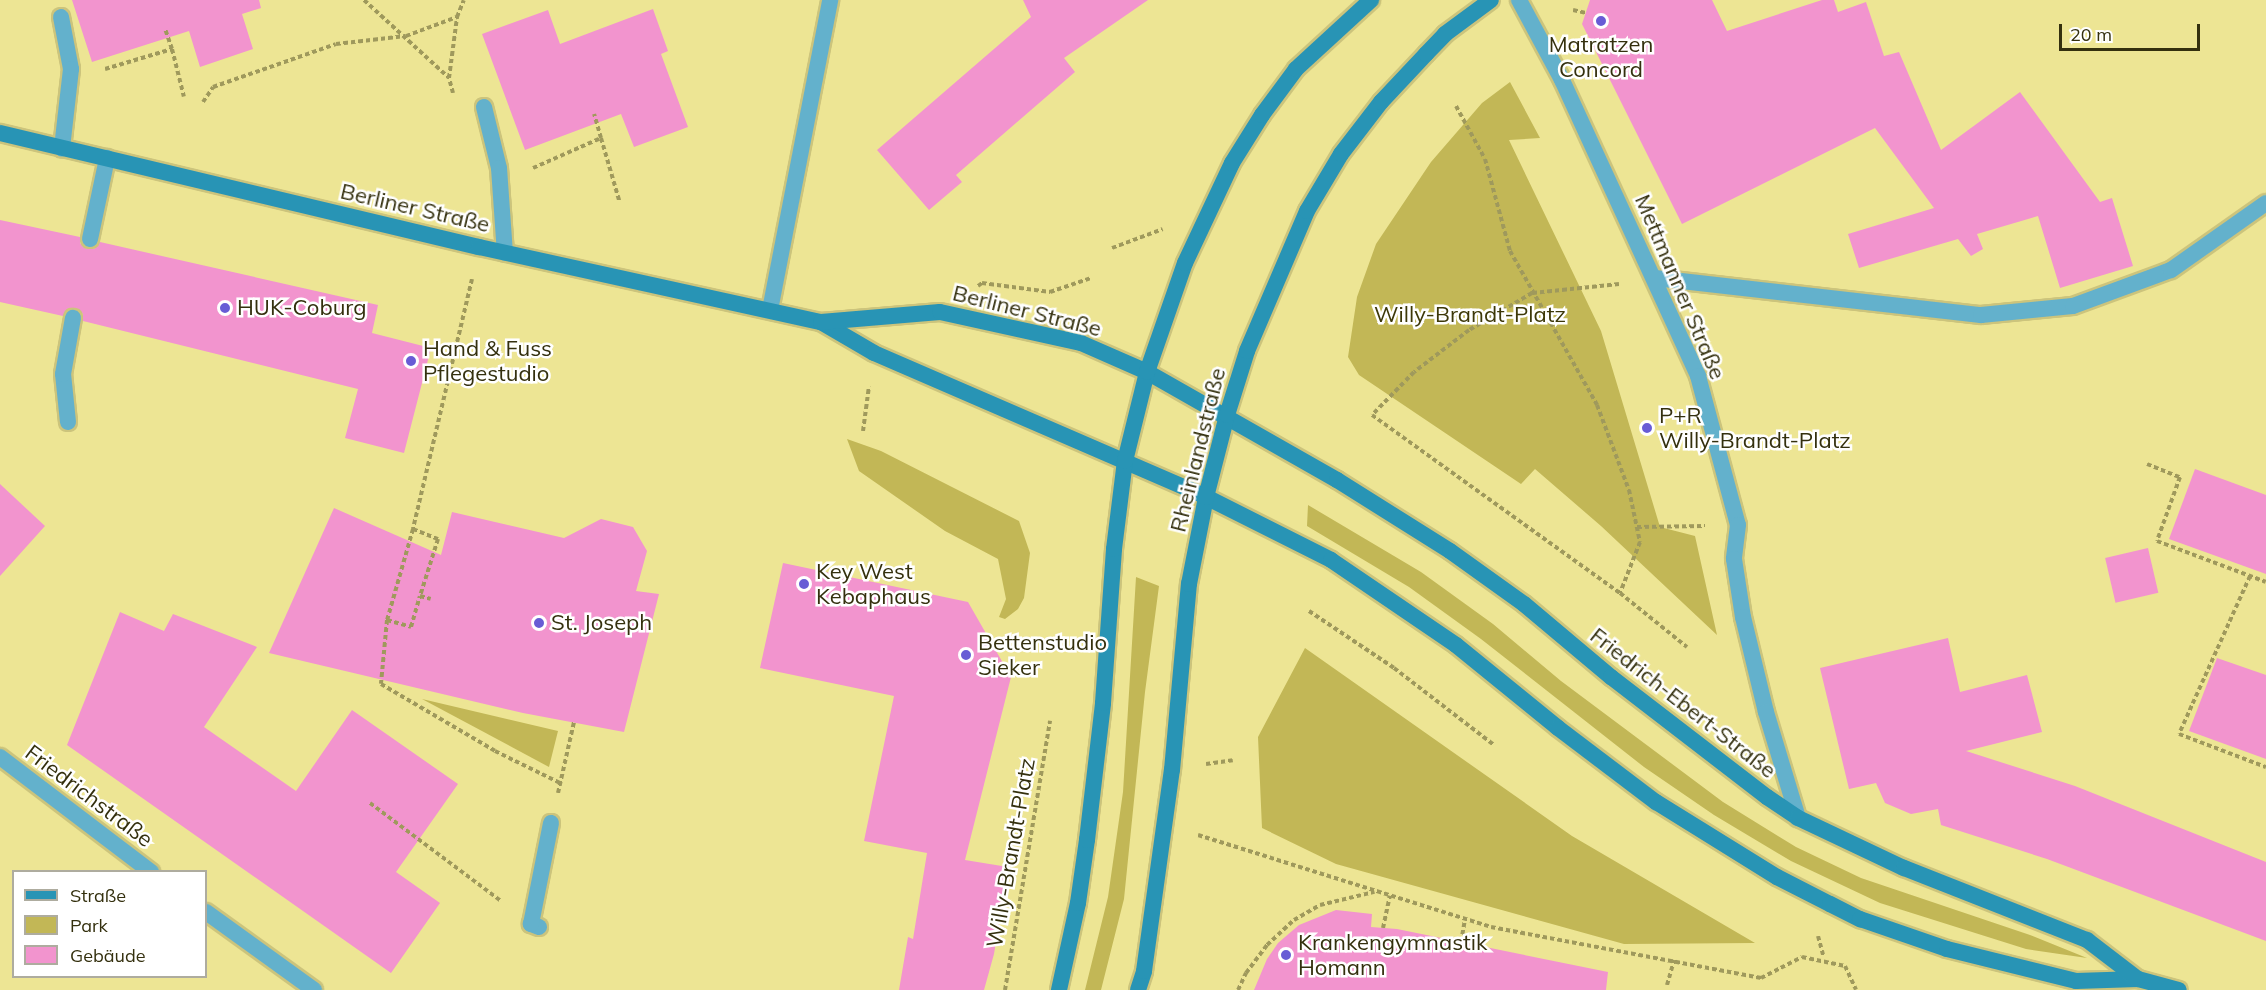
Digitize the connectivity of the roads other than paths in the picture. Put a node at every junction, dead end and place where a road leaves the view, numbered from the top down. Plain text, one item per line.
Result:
1 (830, 0) edge
2 (1371, 0) edge
3 (1491, 0) edge
4 (1519, 0) edge
5 (61, 17) dead end
6 (484, 107) dead end
7 (0, 133) edge
8 (62, 148) junction
9 (107, 158) junction
10 (2266, 203) edge
11 (90, 239) dead end
12 (505, 253) junction
13 (1655, 278) junction
14 (770, 310) junction
15 (73, 318) dead end
16 (820, 322) junction
17 (1147, 372) junction
18 (1227, 415) junction
19 (68, 422) dead end
20 (1125, 461) junction
21 (1206, 497) junction
22 (0, 757) edge
23 (1798, 818) junction
24 (551, 823) dead end
25 (148, 870) edge
26 (207, 913) edge
27 (535, 926) road end
28 (2138, 979) junction
29 (314, 990) edge
30 (1059, 990) edge
31 (1138, 990) edge
32 (2179, 990) edge

1 - 14 street
2 - 17 main road
3 - 18 main road, Rheinlandstraße
4 - 13 street, Mettmanner Straße
5 - 8 street
6 - 12 street
7 - 8 main road, Berliner Straße
8 - 9 main road, Berliner Straße
9 - 11 street
9 - 12 main road, Berliner Straße
10 - 13 street
12 - 14 main road, Berliner Straße
13 - 23 street, Mettmanner Straße
14 - 16 main road, Berliner Straße
15 - 19 street
16 - 17 main road, Berliner Straße
16 - 20 main road, Berliner Straße
17 - 18 main road, Berliner Straße
17 - 20 main road
18 - 21 main road, Rheinlandstraße
18 - 23 main road, Friedrich-Ebert-Straße
20 - 21 main road, Berliner Straße
20 - 30 main road
21 - 28 main road, Friedrich-Ebert-Straße
21 - 31 main road, Rheinlandstraße
22 - 25 street, Friedrichstraße
23 - 28 main road, Friedrich-Ebert-Straße
24 - 27 street
26 - 29 street
28 - 32 main road, Friedrich-Ebert-Straße

